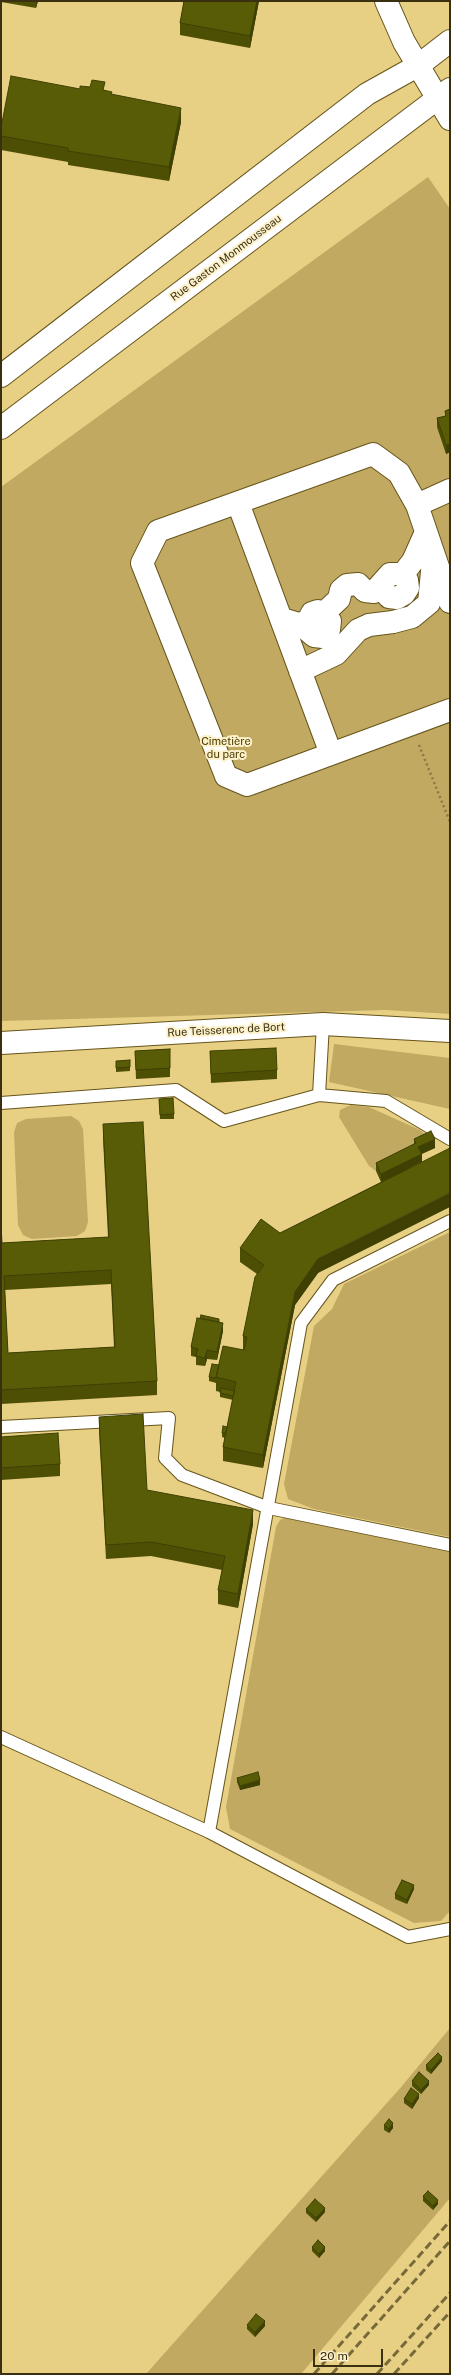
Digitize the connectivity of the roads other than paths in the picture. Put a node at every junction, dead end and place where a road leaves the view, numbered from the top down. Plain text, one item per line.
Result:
1 (386, 1) edge
2 (450, 41) edge
3 (419, 65) junction
4 (443, 94) edge
5 (450, 119) edge
6 (1, 376) edge
7 (1, 428) edge
8 (450, 490) edge
9 (238, 503) junction
10 (417, 505) junction
11 (426, 532) junction
12 (434, 554) junction
13 (450, 602) edge
14 (282, 619) junction
15 (300, 671) junction
16 (450, 710) edge
17 (331, 754) junction
18 (323, 1024) junction
19 (450, 1032) edge
20 (1, 1043) edge
21 (319, 1095) junction
22 (1, 1103) edge
23 (450, 1139) edge
24 (450, 1221) edge
25 (1, 1427) edge
26 (269, 1508) junction
27 (450, 1545) edge
28 (1, 1737) edge
29 (209, 1832) junction
30 (450, 1929) edge

1 - 3 street
2 - 3 street
3 - 4 street
3 - 6 street
4 - 5 street
4 - 7 street, Rue Gaston Monmousseau
8 - 10 street
9 - 10 street
9 - 14 street
9 - 17 street
10 - 11 street
11 - 12 street
11 - 14 street
12 - 13 street
12 - 15 street
14 - 15 street
15 - 17 street
16 - 17 street
18 - 19 street, Rue Teisserenc de Bort
18 - 20 street, Rue Teisserenc de Bort
18 - 21 lane
21 - 22 lane
21 - 23 lane
24 - 26 lane
25 - 26 lane
26 - 27 lane
26 - 29 lane
28 - 29 lane
29 - 30 lane

